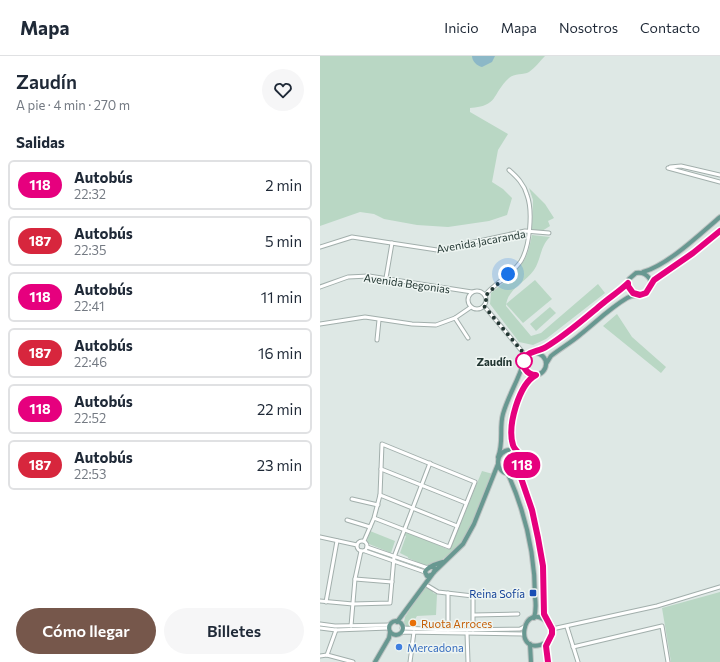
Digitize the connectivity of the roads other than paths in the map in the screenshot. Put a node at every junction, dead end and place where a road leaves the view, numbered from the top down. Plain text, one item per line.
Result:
1 (509, 170) dead end
2 (720, 175) edge
3 (720, 182) edge
4 (720, 217) edge
5 (720, 231) edge
6 (529, 232) junction
7 (549, 233) dead end
8 (392, 243) junction
9 (320, 246) edge
10 (642, 272) junction
11 (386, 278) junction
12 (628, 283) junction
13 (651, 284) junction
14 (320, 287) edge
15 (472, 292) junction
16 (636, 294) junction
17 (485, 296) junction
18 (484, 306) junction
19 (471, 307) junction
20 (455, 318) junction
21 (379, 320) junction
22 (320, 324) edge
23 (468, 338) dead end
24 (377, 340) dead end
25 (532, 353) junction
26 (526, 356) junction
27 (524, 364) junction
28 (546, 364) junction
29 (536, 375) junction
30 (518, 452) junction
31 (498, 457) junction
32 (430, 464) junction
33 (498, 464) junction
34 (522, 467) junction
35 (381, 469) junction
36 (501, 470) junction
37 (508, 474) junction
38 (494, 475) junction
39 (421, 485) junction
40 (380, 495) junction
41 (352, 499) dead end
42 (466, 503) junction
43 (378, 505) junction
44 (412, 508) junction
45 (374, 518) junction
46 (347, 520) dead end
47 (457, 526) junction
48 (370, 527) junction
49 (404, 529) junction
50 (320, 537) edge
51 (337, 540) junction
52 (364, 542) junction
53 (357, 545) junction
54 (367, 547) junction
55 (361, 551) junction
56 (365, 551) junction
57 (394, 557) junction
58 (446, 560) junction
59 (394, 561) junction
60 (429, 567) junction
61 (425, 573) junction
62 (432, 574) junction
63 (355, 578) junction
64 (392, 582) junction
65 (426, 584) junction
66 (720, 588) edge
67 (448, 594) junction
68 (320, 601) edge
69 (326, 602) junction
70 (353, 604) junction
71 (518, 614) dead end
72 (474, 615) junction
73 (534, 618) junction
74 (546, 620) junction
75 (320, 624) edge
76 (400, 624) junction
77 (351, 626) junction
78 (524, 627) junction
79 (567, 627) junction
80 (320, 628) edge
81 (552, 629) junction
82 (336, 630) junction
83 (391, 630) junction
84 (448, 630) junction
85 (473, 630) junction
86 (414, 632) junction
87 (401, 633) junction
88 (467, 633) junction
89 (524, 634) junction
90 (547, 642) junction
91 (530, 644) junction
92 (573, 647) junction
93 (327, 655) junction
94 (320, 656) edge
95 (353, 662) edge
96 (375, 662) edge
97 (410, 662) edge
98 (468, 662) edge
99 (531, 662) edge
100 (548, 662) edge
101 (578, 662) edge
102 (668, 662) edge

1 - 6 street
2 - 3 street
4 - 10 main road
5 - 13 main road
6 - 7 street, Avenida Jacaranda
6 - 8 street, Avenida Jacaranda
6 - 17 street
8 - 9 street, Avenida Jacaranda
8 - 11 street
10 - 12 main road
10 - 13 main road
11 - 14 street, Avenida Begonias
11 - 15 street, Avenida Begonias
12 - 16 main road
12 - 25 main road
13 - 16 main road
15 - 17 street
15 - 19 street
16 - 28 main road
17 - 18 street
18 - 19 street
18 - 26 street
19 - 20 street
20 - 21 street
20 - 23 street
21 - 22 street
21 - 24 street
25 - 26 main road
25 - 28 main road
26 - 27 main road
27 - 29 main road
27 - 31 main road
28 - 29 main road
29 - 30 main road
30 - 31 main road
30 - 34 main road
31 - 33 main road
32 - 35 street
32 - 39 street
32 - 42 street
33 - 36 main road
33 - 38 main road
34 - 37 main road
34 - 74 main road
35 - 39 street
35 - 40 street
36 - 37 main road
36 - 38 main road
37 - 73 main road
38 - 58 main road
39 - 42 street
39 - 44 street
40 - 43 street
40 - 44 street
41 - 43 street
42 - 47 street
43 - 45 street
44 - 47 street
44 - 49 street
45 - 48 street
45 - 49 street
46 - 48 street
47 - 49 street
48 - 52 street
49 - 57 street
50 - 51 street
51 - 53 street
51 - 69 street
52 - 53 street
52 - 54 street
53 - 55 street
54 - 56 street
54 - 57 street
55 - 56 street
55 - 63 street
56 - 59 street
57 - 59 street
57 - 60 street
58 - 60 main road
58 - 62 main road
59 - 61 street
59 - 64 street
60 - 61 main road
60 - 62 main road
61 - 62 main road
61 - 65 main road
62 - 65 main road
63 - 64 street
63 - 70 street
64 - 70 street
65 - 67 street
65 - 76 main road
66 - 79 street
67 - 72 street
67 - 84 street
68 - 69 street
69 - 70 street
70 - 77 street
71 - 72 street
72 - 85 street
73 - 74 main road
73 - 78 main road
74 - 81 main road
75 - 77 street
76 - 83 main road
76 - 84 street
76 - 87 main road
77 - 83 street
78 - 85 street
78 - 89 main road
79 - 81 street
79 - 92 street
80 - 82 street
81 - 90 main road
82 - 83 street
82 - 93 street
83 - 87 main road
83 - 96 main road
84 - 85 street
86 - 87 street
86 - 88 street
86 - 97 street
88 - 89 street
88 - 98 street
89 - 91 main road
90 - 91 main road
90 - 100 main road
91 - 99 main road
92 - 101 street
92 - 102 street
93 - 94 street
93 - 95 street

